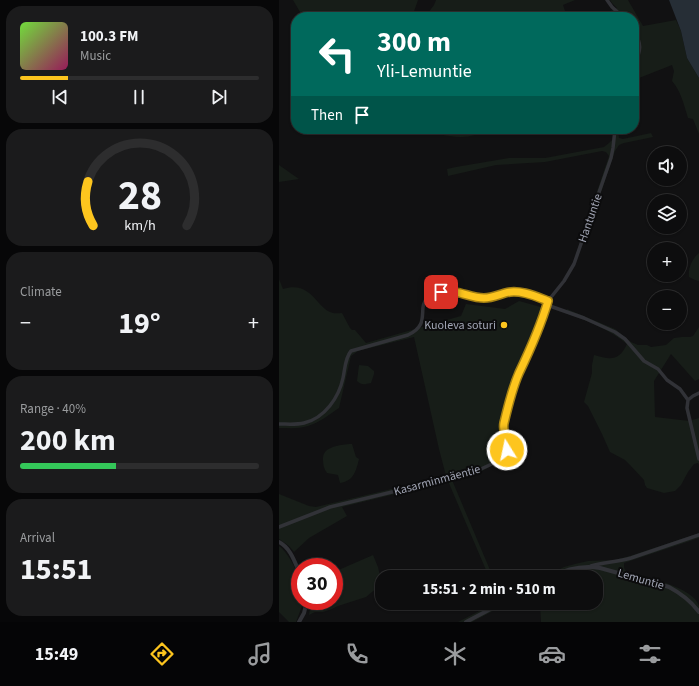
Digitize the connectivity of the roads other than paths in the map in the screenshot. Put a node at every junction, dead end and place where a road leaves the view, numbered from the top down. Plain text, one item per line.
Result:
1 (607, 0) edge
2 (618, 12) edge
3 (639, 42) edge
4 (639, 52) edge
5 (614, 134) edge
6 (547, 303) junction
7 (699, 394) edge
8 (688, 400) junction
9 (279, 424) edge
10 (699, 459) edge
11 (279, 526) edge
12 (699, 535) edge
13 (279, 542) edge
14 (292, 558) edge
15 (590, 566) junction
16 (568, 570) edge
17 (305, 610) edge
18 (489, 610) edge
19 (699, 612) edge
20 (299, 622) edge
21 (466, 622) edge

1 - 2 street
3 - 4 street
5 - 6 street, Hantuntie
6 - 8 street
6 - 9 street
6 - 11 street, Kasarminmäentie
7 - 8 street
8 - 10 street
12 - 15 street
13 - 14 street
15 - 16 street, Lemuntie
15 - 19 street, Lemuntie
17 - 20 street
18 - 21 street

